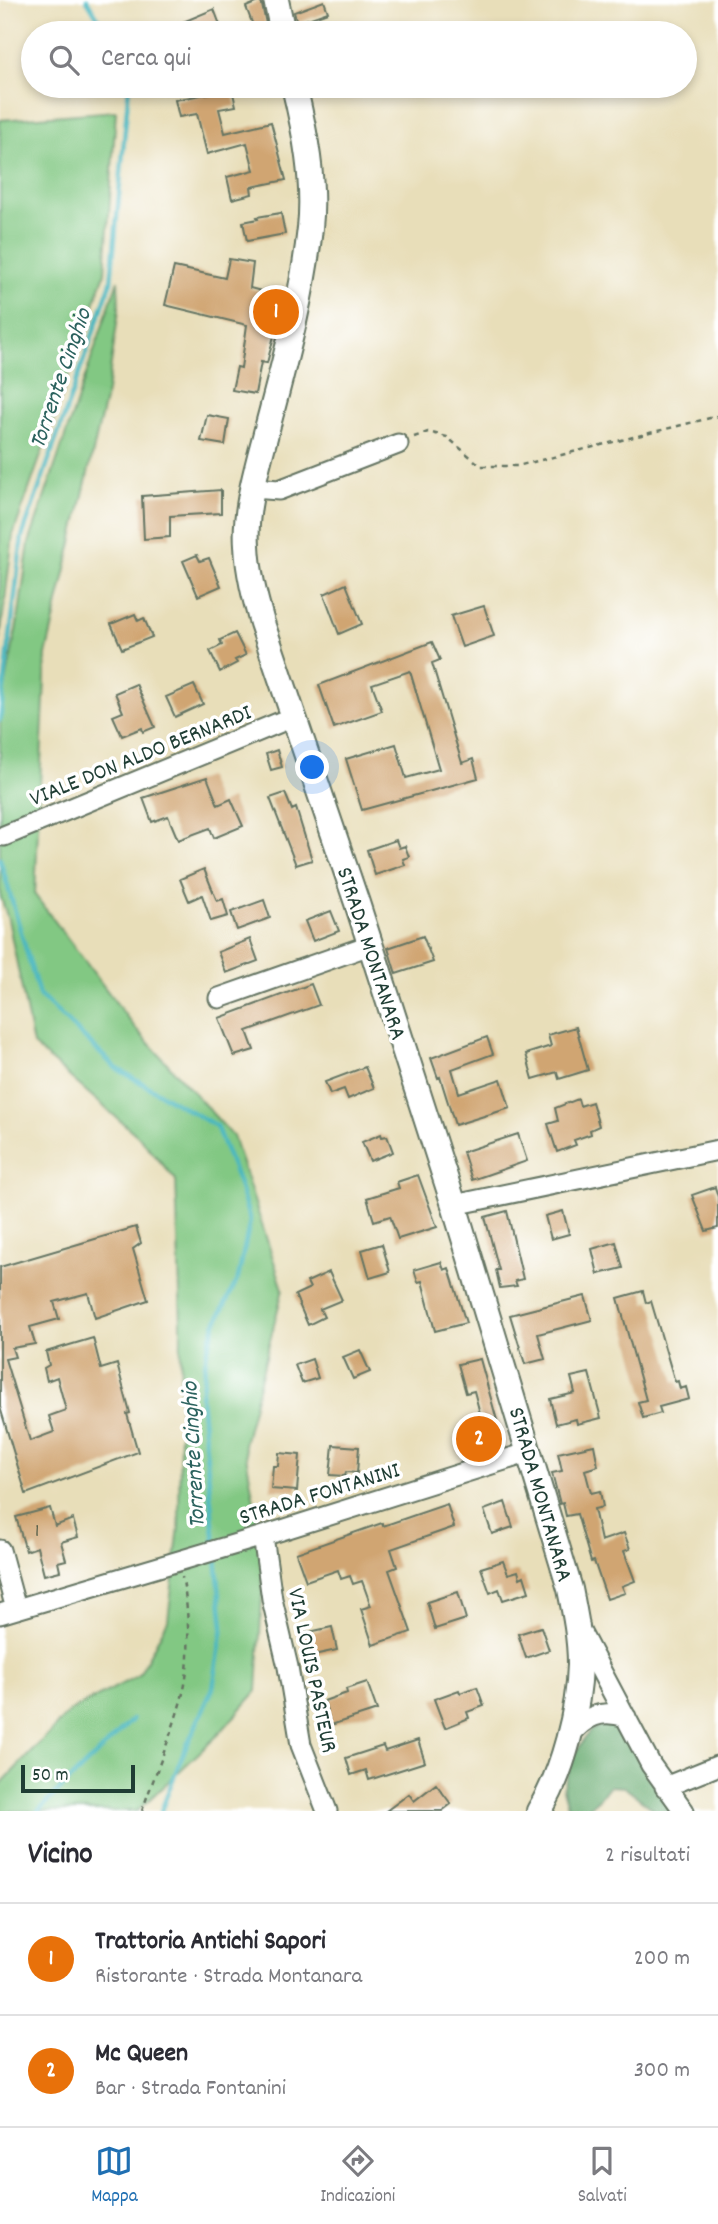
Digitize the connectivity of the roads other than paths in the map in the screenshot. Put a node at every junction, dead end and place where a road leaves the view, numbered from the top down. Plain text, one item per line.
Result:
1 (276, 0) edge
2 (280, 21) edge
3 (297, 98) edge
4 (398, 444) road end
5 (253, 488) junction
6 (295, 716) junction
7 (4, 836) dead end
8 (370, 945) junction
9 (219, 998) dead end
10 (718, 1150) edge
11 (454, 1205) junction
12 (530, 1452) junction
13 (263, 1536) junction
14 (0, 1550) edge
15 (8, 1611) edge
16 (578, 1627) junction
17 (626, 1717) junction
18 (568, 1738) junction
19 (717, 1766) edge
20 (665, 1787) junction
21 (327, 1811) edge
22 (539, 1811) edge
23 (684, 1811) edge

1 - 2 main road
3 - 5 main road, STRADA MONTANARA
4 - 5 street
5 - 6 main road, STRADA MONTANARA
6 - 7 street, VIALE DON ALDO BERNARDI
6 - 8 main road, STRADA MONTANARA
8 - 9 street
8 - 11 main road, STRADA MONTANARA
10 - 11 street
11 - 12 main road, STRADA MONTANARA
12 - 13 street, STRADA FONTANINI
12 - 16 main road, STRADA MONTANARA
13 - 15 street, STRADA FONTANINI
13 - 21 street, VIA LOUIS PASTEUR
14 - 15 street
16 - 17 street
16 - 18 main road, STRADA MONTANARA
17 - 18 street
17 - 20 street
18 - 22 main road, STRADA MONTANARA
19 - 20 street
20 - 23 street

